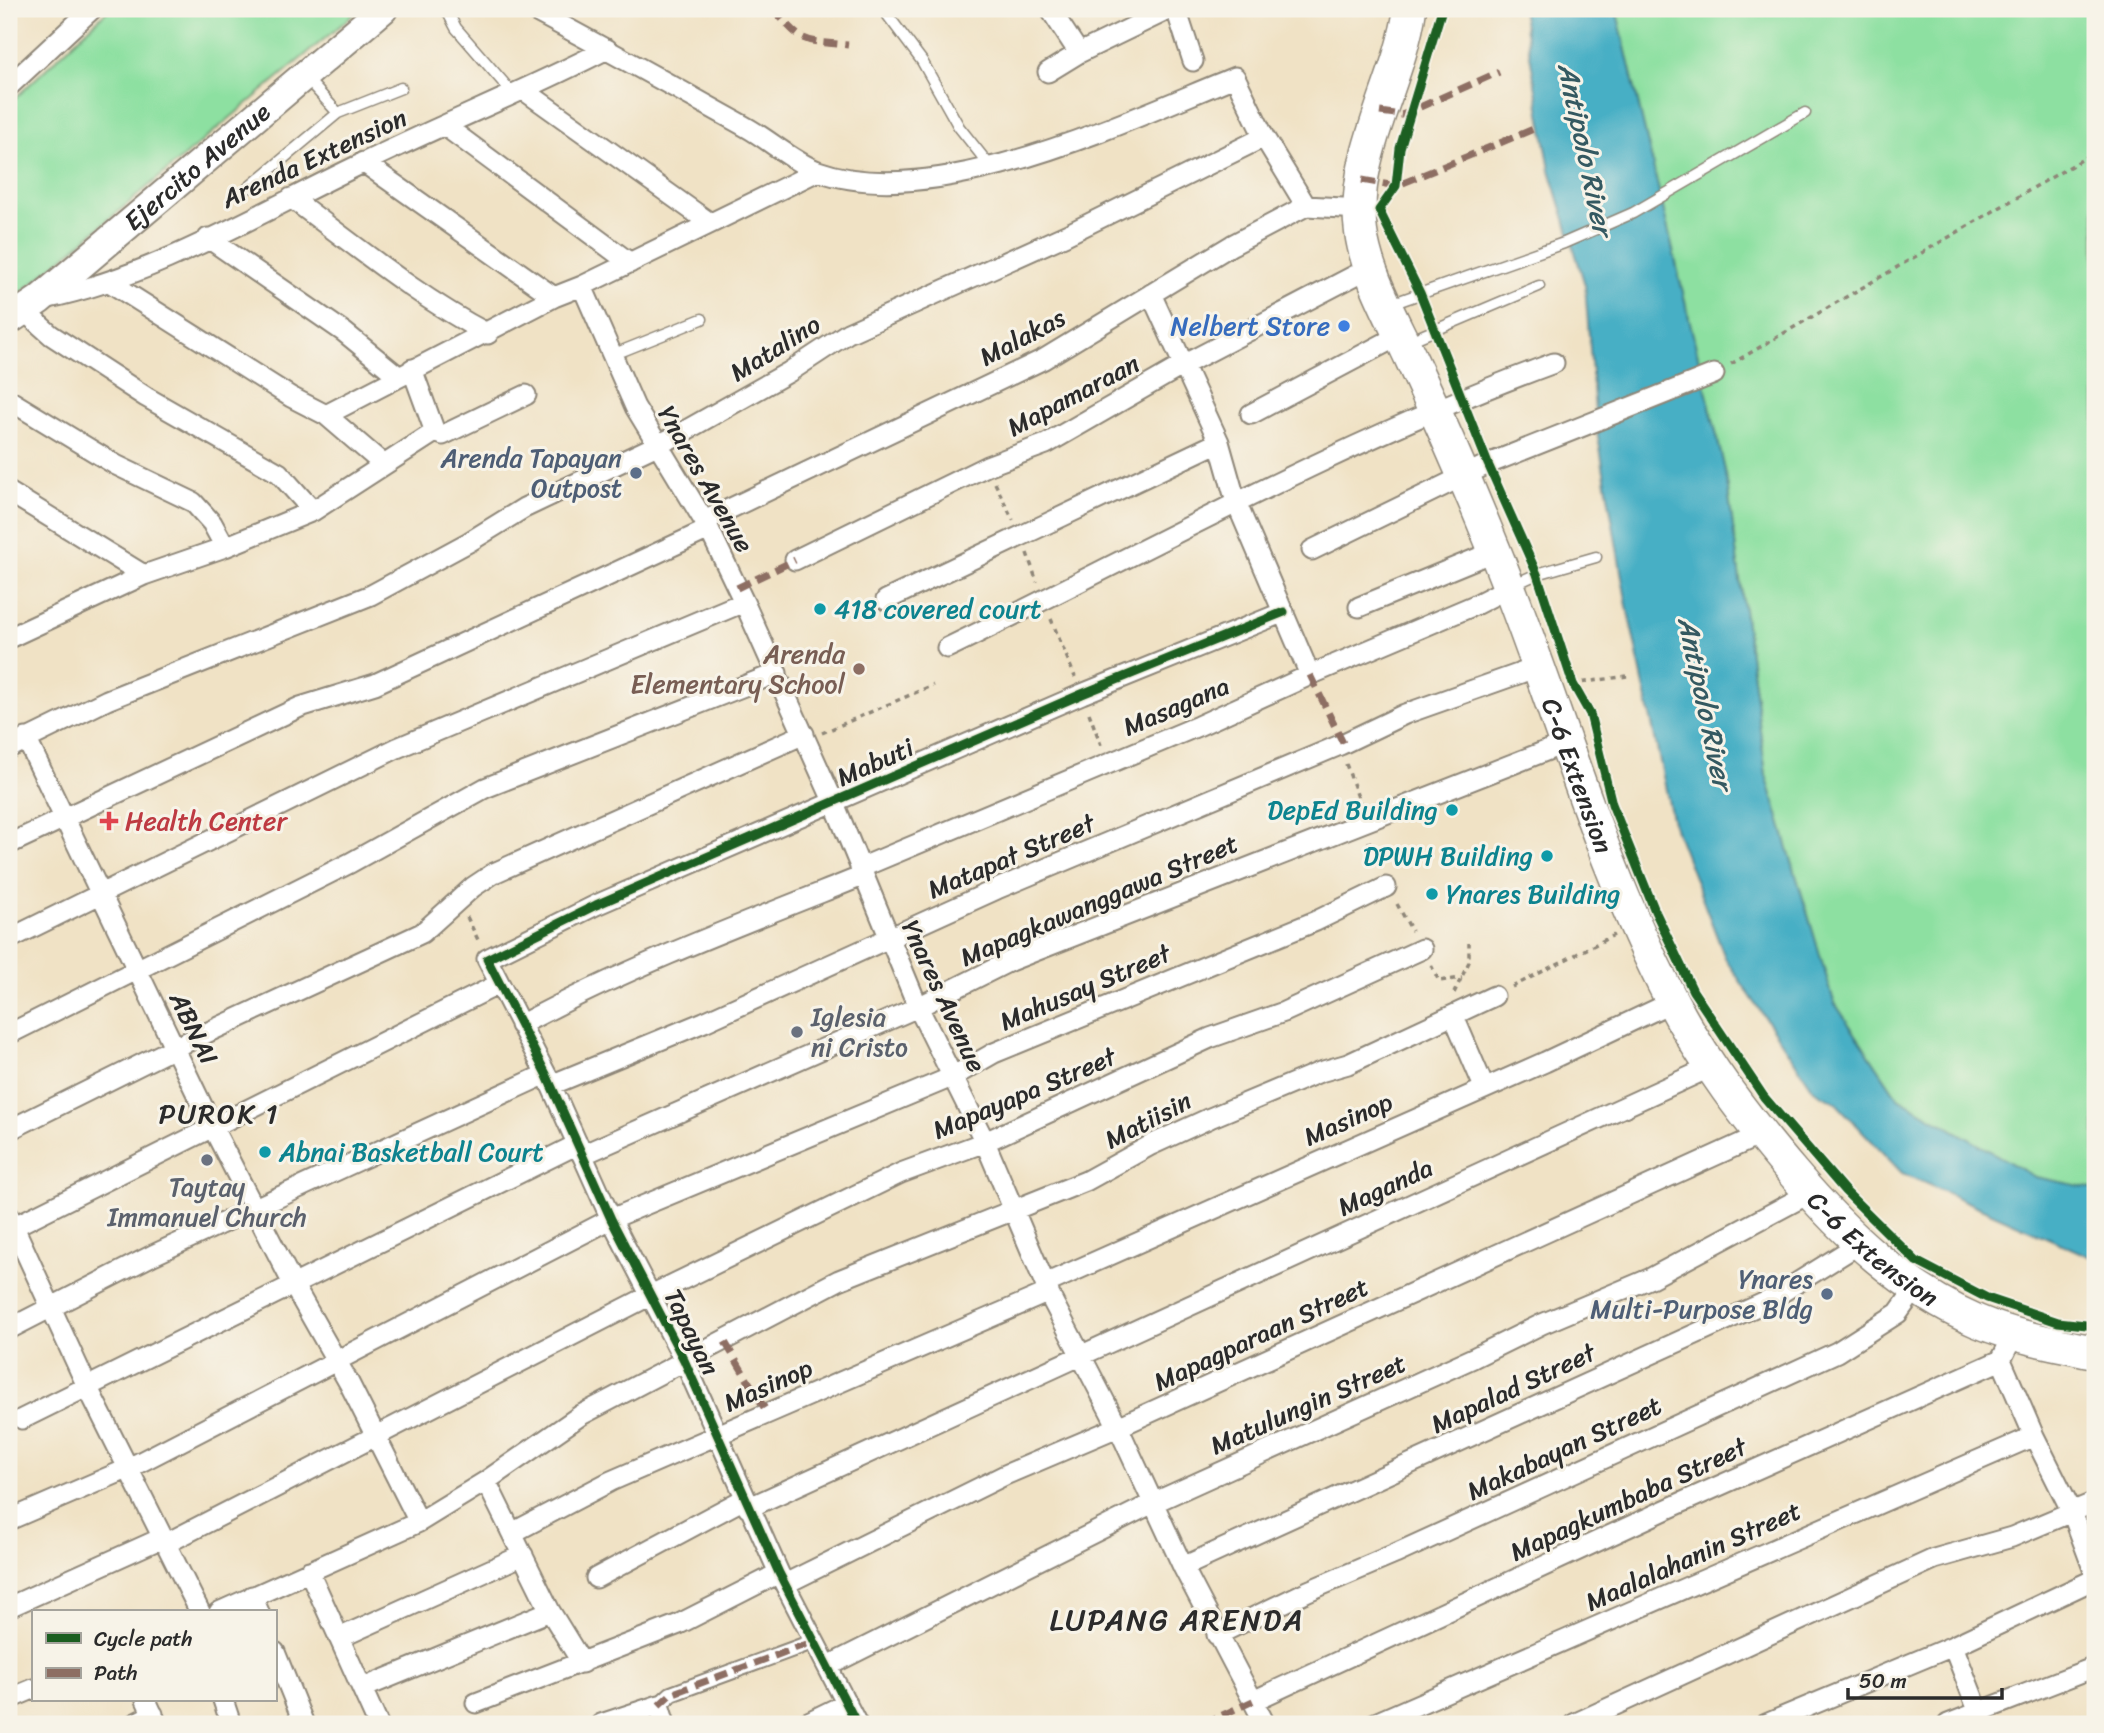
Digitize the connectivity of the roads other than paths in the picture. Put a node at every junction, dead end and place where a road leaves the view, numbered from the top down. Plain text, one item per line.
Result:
1 (92, 9) edge
2 (383, 9) edge
3 (446, 9) edge
4 (531, 9) edge
5 (883, 9) edge
6 (1050, 9) edge
7 (1170, 9) edge
8 (1176, 9) edge
9 (1410, 9) edge
10 (607, 49) junction
11 (1079, 53) junction
12 (1192, 61) dead end
13 (1048, 72) dead end
14 (303, 75) junction
15 (9, 86) edge
16 (401, 88) dead end
17 (520, 93) junction
18 (338, 113) junction
19 (1805, 113) dead end
20 (445, 126) junction
21 (1264, 137) junction
22 (363, 162) junction
23 (990, 166) junction
24 (818, 171) junction
25 (248, 188) dead end
26 (291, 198) junction
27 (1306, 206) junction
28 (1361, 209) junction
29 (710, 223) junction
30 (208, 238) junction
31 (630, 263) junction
32 (1371, 267) junction
33 (111, 283) junction
34 (582, 286) junction
35 (1539, 286) dead end
36 (1151, 294) junction
37 (554, 297) junction
38 (1387, 306) junction
39 (24, 310) edge
40 (702, 319) dead end
41 (488, 334) junction
42 (1402, 339) junction
43 (612, 355) junction
44 (1554, 363) dead end
45 (1185, 364) junction
46 (405, 373) junction
47 (1714, 374) road end
48 (526, 395) dead end
49 (9, 400) edge
50 (1435, 411) junction
51 (1251, 414) dead end
52 (326, 415) junction
53 (435, 432) junction
54 (1219, 442) junction
55 (659, 444) junction
56 (383, 464) junction
57 (1465, 476) junction
58 (9, 492) edge
59 (1236, 502) junction
60 (313, 511) junction
61 (707, 525) junction
62 (225, 547) junction
63 (1312, 550) dead end
64 (1495, 551) junction
65 (1596, 558) dead end
66 (795, 559) dead end
67 (144, 575) junction
68 (1510, 587) junction
69 (886, 600) dead end
70 (744, 602) junction
71 (1359, 607) dead end
72 (1284, 611) junction
73 (9, 638) edge
74 (947, 648) dead end
75 (1538, 667) junction
76 (777, 673) junction
77 (1310, 675) junction
78 (805, 738) junction
79 (18, 743) edge
80 (1566, 743) junction
81 (834, 803) junction
82 (62, 818) junction
83 (9, 844) edge
84 (861, 872) junction
85 (1386, 887) road end
86 (100, 897) junction
87 (888, 937) junction
88 (9, 939) edge
89 (1422, 949) road end
90 (487, 959) joint
91 (136, 971) junction
92 (499, 984) junction
93 (1494, 996) road end
94 (1672, 1002) junction
95 (918, 1006) junction
96 (1454, 1017) junction
97 (520, 1025) junction
98 (9, 1034) edge
99 (174, 1048) junction
100 (1711, 1067) junction
101 (952, 1077) junction
102 (548, 1079) junction
103 (1484, 1087) junction
104 (212, 1126) junction
105 (9, 1129) edge
106 (1760, 1135) junction
107 (985, 1142) junction
108 (580, 1149) junction
109 (1810, 1193) junction
110 (254, 1208) junction
111 (1017, 1211) junction
112 (611, 1219) junction
113 (11, 1224) edge
114 (1859, 1244) junction
115 (293, 1286) junction
116 (1047, 1288) junction
117 (1916, 1288) junction
118 (651, 1295) junction
119 (51, 1309) junction
120 (9, 1329) edge
121 (2008, 1347) junction
122 (2095, 1352) edge
123 (1080, 1355) junction
124 (337, 1360) junction
125 (684, 1360) junction
126 (86, 1384) junction
127 (22, 1419) dead end
128 (1118, 1427) junction
129 (718, 1436) junction
130 (2034, 1436) junction
131 (377, 1437) junction
132 (127, 1469) junction
133 (486, 1481) junction
134 (1153, 1503) junction
135 (2095, 1503) edge
136 (746, 1504) junction
137 (2072, 1512) junction
138 (9, 1520) edge
139 (419, 1522) junction
140 (512, 1533) junction
141 (164, 1541) junction
142 (523, 1555) junction
143 (1183, 1567) junction
144 (309, 1571) junction
145 (2095, 1576) edge
146 (596, 1578) dead end
147 (782, 1579) junction
148 (256, 1604) edge
149 (9, 1607) edge
150 (199, 1610) edge
151 (228, 1610) edge
152 (551, 1611) junction
153 (1217, 1635) junction
154 (339, 1638) junction
155 (815, 1641) junction
156 (1953, 1646) junction
157 (276, 1654) edge
158 (582, 1662) junction
159 (828, 1667) junction
160 (2095, 1667) edge
161 (363, 1688) junction
162 (32, 1689) edge
163 (9, 1699) edge
164 (1253, 1701) junction
165 (223, 1702) edge
166 (476, 1703) dead end
167 (847, 1703) junction
168 (659, 1705) junction
169 (152, 1713) edge
170 (1981, 1718) edge
171 (134, 1724) edge
172 (231, 1724) edge
173 (304, 1724) edge
174 (378, 1724) edge
175 (601, 1724) edge
176 (665, 1724) edge
177 (804, 1724) edge
178 (856, 1724) edge
179 (1265, 1724) edge
180 (1373, 1724) edge
181 (1574, 1724) edge
182 (1766, 1724) edge
183 (1948, 1724) edge

1 - 15 street
2 - 14 main road, Ejercito Avenue
3 - 17 lane
4 - 10 street
5 - 23 lane
6 - 11 street
7 - 11 street
8 - 12 street
9 - 28 main road, C-6 Extension
10 - 17 street, Arenda Extension
10 - 24 street
11 - 13 street
14 - 18 lane
14 - 39 main road, Ejercito Avenue
16 - 18 lane
17 - 20 street, Arenda Extension
17 - 29 street
18 - 25 lane
19 - 38 lane
20 - 22 street, Arenda Extension
20 - 31 street
21 - 23 street
21 - 27 street
21 - 55 street, Matalino
22 - 26 street, Arenda Extension
22 - 37 street
23 - 24 street
24 - 29 street
26 - 30 street, Arenda Extension
26 - 41 street
27 - 28 street
27 - 36 street, Malakas
28 - 32 main road, C-6 Extension
29 - 31 street
30 - 33 street, Arenda Extension
30 - 46 street
31 - 34 street
32 - 38 main road, C-6 Extension
32 - 45 street, Mapamaraan
33 - 39 street, Arenda Extension
33 - 52 street
34 - 37 street
34 - 43 street, Ynares Avenue
35 - 42 lane
36 - 45 street
36 - 61 street, Malakas
37 - 41 street
38 - 42 main road, C-6 Extension
39 - 60 street
40 - 43 lane
41 - 46 street
42 - 50 main road, C-6 Extension
42 - 51 street
43 - 55 street, Ynares Avenue
44 - 50 street
45 - 54 street
45 - 66 street, Mapamaraan
46 - 52 street
46 - 53 street
47 - 57 street
48 - 53 street
49 - 62 street
50 - 57 main road, C-6 Extension
50 - 59 street
52 - 56 street
53 - 56 street
54 - 59 street
54 - 69 street
55 - 61 street, Ynares Avenue
55 - 79 street, Matalino
56 - 60 street
57 - 63 street
57 - 64 main road, C-6 Extension
58 - 67 street
59 - 72 street
59 - 74 street
60 - 62 street
61 - 70 street, Ynares Avenue
61 - 82 street, Malakas
62 - 67 street
64 - 68 main road, C-6 Extension
64 - 71 street
65 - 68 lane
67 - 73 street
68 - 75 main road, C-6 Extension
68 - 77 street, Masagana
70 - 76 street, Ynares Avenue
70 - 86 street
72 - 77 street
72 - 81 street, Mabuti
75 - 80 main road, C-6 Extension
75 - 87 street, Matapat Street
76 - 78 street, Ynares Avenue
76 - 91 street
77 - 84 street, Masagana
78 - 81 street, Ynares Avenue
78 - 99 street
79 - 82 street, ABNAI
80 - 94 main road, C-6 Extension
80 - 95 street, Mapagkawanggawa Street
81 - 84 street, Ynares Avenue
81 - 90 street, Mabuti
82 - 83 street, Malakas
82 - 86 street, ABNAI
84 - 87 street, Ynares Avenue
84 - 97 street, Masagana
85 - 101 street, Mahusay Street
86 - 88 street
86 - 91 street, ABNAI
87 - 95 street, Ynares Avenue
87 - 102 street, Matapat Street
89 - 107 street, Mapayapa Street
90 - 92 street, Tapayan
91 - 98 street
91 - 99 street, ABNAI
92 - 97 street, Tapayan
92 - 104 street
93 - 96 street, Matiisin
94 - 100 main road, C-6 Extension
94 - 103 street, Masinop
95 - 101 street, Ynares Avenue
95 - 108 street, Mapagkawanggawa Street
96 - 103 street
96 - 111 street, Matiisin
97 - 102 street, Tapayan
99 - 104 street, ABNAI
99 - 105 street
100 - 106 main road, C-6 Extension
100 - 123 street, Maganda
101 - 107 street, Ynares Avenue
101 - 112 street, Mahusay Street
102 - 108 street, Tapayan
102 - 110 street, Matapat Street
103 - 116 street, Masinop
104 - 110 street, ABNAI
104 - 113 street
106 - 109 main road, C-6 Extension
106 - 128 street, Mapagparaan Street
107 - 111 street, Ynares Avenue
107 - 118 street, Mapayapa Street
108 - 112 street, Tapayan
108 - 115 street, Mapagkawanggawa Street
109 - 114 main road, C-6 Extension
109 - 134 street, Matulungin Street
110 - 115 street, ABNAI
110 - 119 street, Matapat Street
111 - 116 street, Ynares Avenue
111 - 125 street, Matiisin
112 - 118 street, Tapayan
112 - 124 street, Mahusay Street
113 - 119 street
114 - 117 main road, C-6 Extension
114 - 143 street, Mapalad Street
115 - 124 street, ABNAI
115 - 126 street, Mapagkawanggawa Street
116 - 123 street, Ynares Avenue
116 - 129 street, Masinop
117 - 121 main road, C-6 Extension
117 - 153 street, Makabayan Street
118 - 125 street, Tapayan
118 - 131 street, Mapayapa Street
119 - 120 street, Matapat Street
119 - 126 street
121 - 122 main road, C-6 Extension
121 - 130 street
121 - 164 street, Mapagkumbaba Street
123 - 128 street, Ynares Avenue
123 - 136 street
124 - 131 street, ABNAI
124 - 132 street, Mahusay Street
125 - 129 street, Tapayan
125 - 133 street, Matiisin
126 - 127 street, Mapagkawanggawa Street
126 - 132 street
128 - 134 street, Ynares Avenue
128 - 147 street, Mapagparaan Street
129 - 136 street, Tapayan
129 - 140 street, Masinop
130 - 137 street
130 - 180 street, Maalalahanin Street
131 - 139 street, ABNAI
131 - 141 street, Mapayapa Street
132 - 138 street, Mahusay Street
132 - 141 street
133 - 139 street, Matiisin
133 - 140 street
134 - 143 street, Ynares Avenue
134 - 159 street, Matulungin Street
135 - 137 street
136 - 146 street
136 - 147 street, Tapayan
137 - 145 street
137 - 181 street
139 - 144 street, Matiisin
140 - 142 street
141 - 149 street, Mapayapa Street
141 - 150 street
142 - 152 street
142 - 154 street
143 - 153 street, Ynares Avenue
144 - 148 street, Matiisin
144 - 154 street
145 - 156 street
147 - 155 street, Tapayan
147 - 158 street, Mapagparaan Street
148 - 151 street, Matiisin
152 - 158 street
152 - 161 street
153 - 164 street, Ynares Avenue
154 - 161 street
155 - 159 street, Tapayan
155 - 168 street
156 - 170 street
156 - 182 street
157 - 173 street
158 - 166 street, Mapagparaan Street
159 - 167 street, Tapayan
160 - 170 street
161 - 174 street
162 - 163 street
164 - 179 street, Ynares Avenue
165 - 172 street
167 - 177 street
167 - 178 street, Tapayan
168 - 175 street
168 - 176 street
169 - 171 street
170 - 183 street

